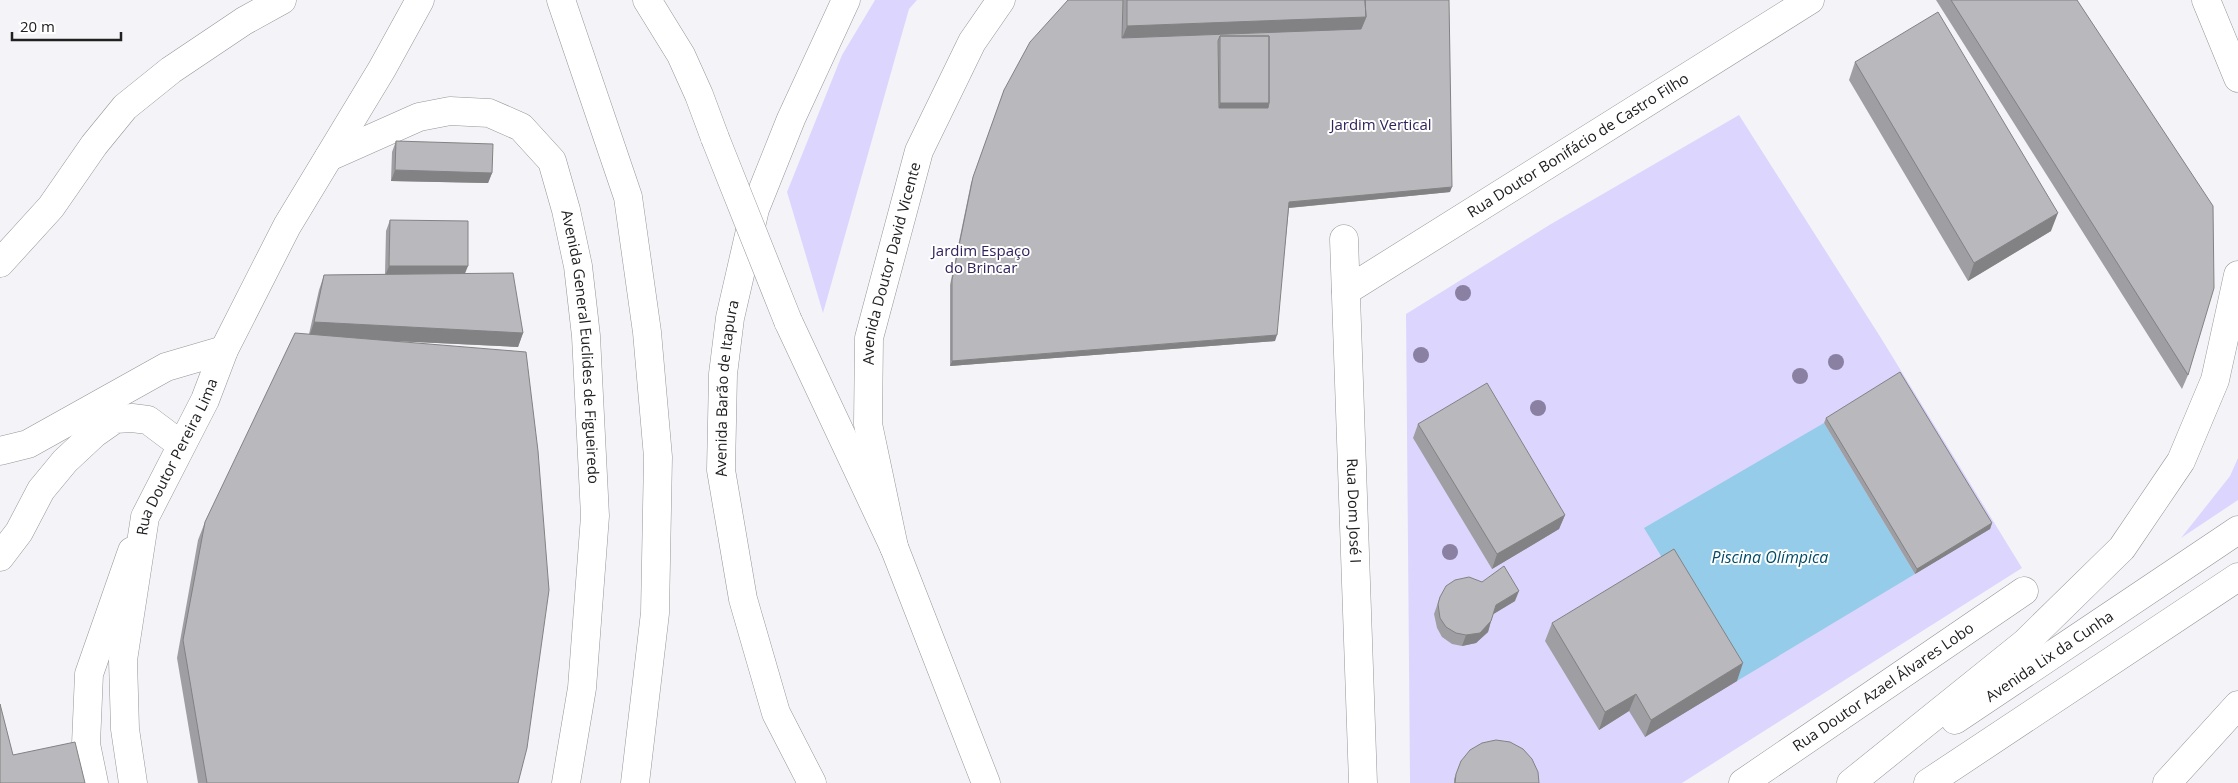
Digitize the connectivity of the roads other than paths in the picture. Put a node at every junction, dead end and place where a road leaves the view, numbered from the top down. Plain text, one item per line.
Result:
1 (282, 0) edge
2 (420, 0) edge
3 (561, 0) edge
4 (647, 0) edge
5 (846, 0) edge
6 (1001, 0) edge
7 (1810, 0) edge
8 (2206, 0) edge
9 (2238, 78) edge
10 (329, 157) junction
11 (1344, 238) dead end
12 (0, 263) edge
13 (2238, 275) edge
14 (1346, 291) junction
15 (224, 350) junction
16 (180, 444) junction
17 (0, 450) edge
18 (145, 517) junction
19 (2238, 530) edge
20 (894, 547) junction
21 (0, 557) edge
22 (2238, 577) edge
23 (2024, 591) dead end
24 (2238, 706) edge
25 (94, 783) edge
26 (132, 783) edge
27 (566, 783) edge
28 (635, 783) edge
29 (812, 783) edge
30 (986, 783) edge
31 (1363, 783) edge
32 (1743, 783) edge
33 (1851, 783) edge
34 (1860, 783) edge
35 (1928, 783) edge
36 (2167, 783) edge

1 - 12 main road
2 - 10 main road, Rua Doutor Pereira Lima
3 - 28 main road
4 - 20 main road, bridge
5 - 29 main road, Avenida Barão de Itapura
6 - 20 main road, Avenida Doutor David Vicente
7 - 14 main road, Rua Doutor Bonifácio de Castro Filho
8 - 9 main road
10 - 15 main road, Rua Doutor Pereira Lima
10 - 27 main road, Avenida General Euclides de Figueiredo
11 - 14 main road, Rua Dom José I
13 - 33 main road
14 - 31 main road, Rua Dom José I
15 - 16 main road, Rua Doutor Pereira Lima
15 - 17 main road
16 - 18 main road, Rua Doutor Pereira Lima
16 - 21 main road
18 - 25 main road
18 - 26 main road, Rua Doutor Pereira Lima
19 - 34 main road, Avenida Lix da Cunha
20 - 30 main road
22 - 35 main road
23 - 32 main road, Rua Doutor Azael Álvares Lobo
24 - 36 main road

